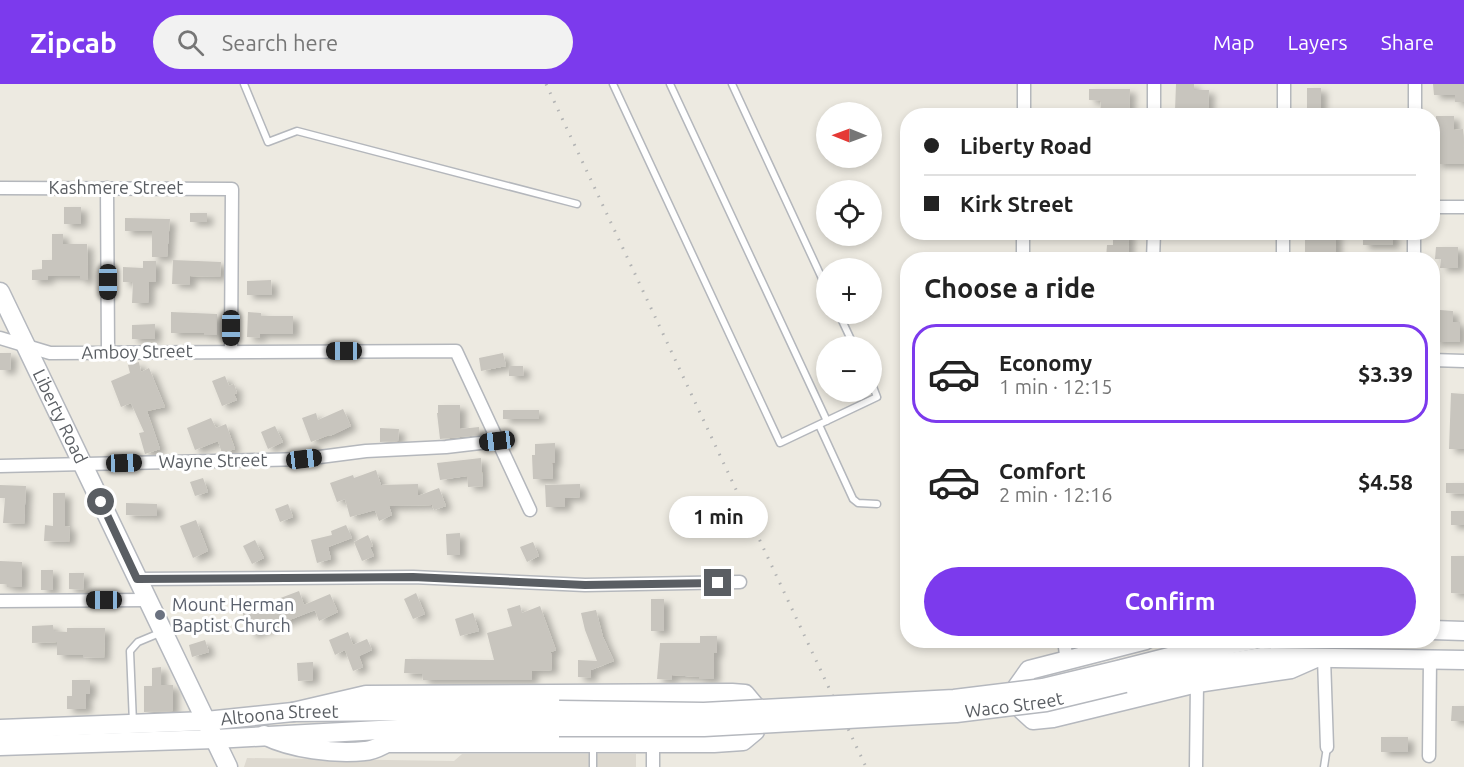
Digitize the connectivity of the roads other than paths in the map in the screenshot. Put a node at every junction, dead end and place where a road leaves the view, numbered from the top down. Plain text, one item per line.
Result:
1 (244, 84) edge
2 (614, 84) edge
3 (670, 84) edge
4 (732, 84) edge
5 (1024, 84) edge
6 (1154, 84) edge
7 (1284, 84) edge
8 (1415, 84) edge
9 (1024, 108) edge
10 (1154, 108) edge
11 (1284, 108) edge
12 (1415, 108) edge
13 (0, 188) edge
14 (107, 188) junction
15 (577, 204) dead end
16 (1440, 207) edge
17 (1464, 207) edge
18 (816, 265) edge
19 (0, 291) edge
20 (0, 338) edge
21 (25, 345) junction
22 (231, 351) junction
23 (108, 352) junction
24 (1440, 360) edge
25 (1464, 361) edge
26 (867, 402) edge
27 (827, 421) junction
28 (819, 425) junction
29 (497, 441) junction
30 (83, 464) junction
31 (0, 466) edge
32 (877, 504) dead end
33 (530, 510) dead end
34 (137, 579) junction
35 (740, 582) dead end
36 (147, 600) junction
37 (0, 601) edge
38 (1440, 630) edge
39 (1464, 631) edge
40 (163, 632) junction
41 (1065, 648) edge
42 (1117, 648) edge
43 (1212, 648) edge
44 (1320, 658) junction
45 (1430, 660) junction
46 (1464, 660) edge
47 (1067, 662) junction
48 (1123, 676) junction
49 (1197, 683) junction
50 (654, 694) junction
51 (293, 712) junction
52 (559, 719) junction
53 (206, 721) junction
54 (133, 724) junction
55 (0, 729) edge
56 (327, 732) junction
57 (264, 735) junction
58 (215, 739) junction
59 (653, 742) junction
60 (387, 743) junction
61 (593, 743) junction
62 (0, 746) edge
63 (1327, 747) joint
64 (1430, 756) dead end
65 (228, 767) edge
66 (593, 767) edge
67 (653, 767) edge
68 (1196, 767) edge
69 (1324, 767) edge

1 - 15 lane
2 - 28 lane
3 - 27 lane
4 - 18 lane
5 - 9 street
6 - 10 street
7 - 11 street
8 - 12 street
13 - 14 street, Kashmere Street
14 - 22 street, Kashmere Street
14 - 23 street
16 - 17 street
19 - 21 main road, Liberty Road
20 - 21 street, Amboy Street
21 - 23 street, Amboy Street
21 - 30 main road, Liberty Road
22 - 23 street, Amboy Street
22 - 29 street, Amboy Street
24 - 25 street
26 - 27 lane
27 - 28 lane
28 - 32 lane
29 - 30 street, Wayne Street
29 - 33 street
30 - 31 street, Wayne Street
30 - 34 main road, Liberty Road
34 - 35 street
34 - 36 main road, Liberty Road
36 - 37 street
36 - 40 main road, Liberty Road
38 - 39 main road
40 - 53 main road, Liberty Road
40 - 54 lane
41 - 47 street
42 - 47 main road
43 - 48 main road, Waco Street
44 - 45 main road, Waco Street
44 - 48 main road, Waco Street
44 - 49 main road
44 - 63 street
45 - 46 main road, Waco Street
45 - 64 street
47 - 49 main road
48 - 52 main road, Waco Street, bridge
49 - 68 street
50 - 51 main road
50 - 59 street
50 - 59 main road
51 - 52 main road, Altoona Street
51 - 53 main road, Altoona Street
52 - 56 main road, Altoona Street
53 - 54 main road, Altoona Street
53 - 58 main road, Liberty Road
54 - 55 main road, Altoona Street
56 - 57 main road, Altoona Street
56 - 60 main road
57 - 58 main road, Altoona Street
57 - 60 main road
58 - 62 main road, Altoona Street
58 - 65 main road, Liberty Road
59 - 61 main road
59 - 67 street
60 - 61 main road
61 - 66 lane
63 - 69 lane

